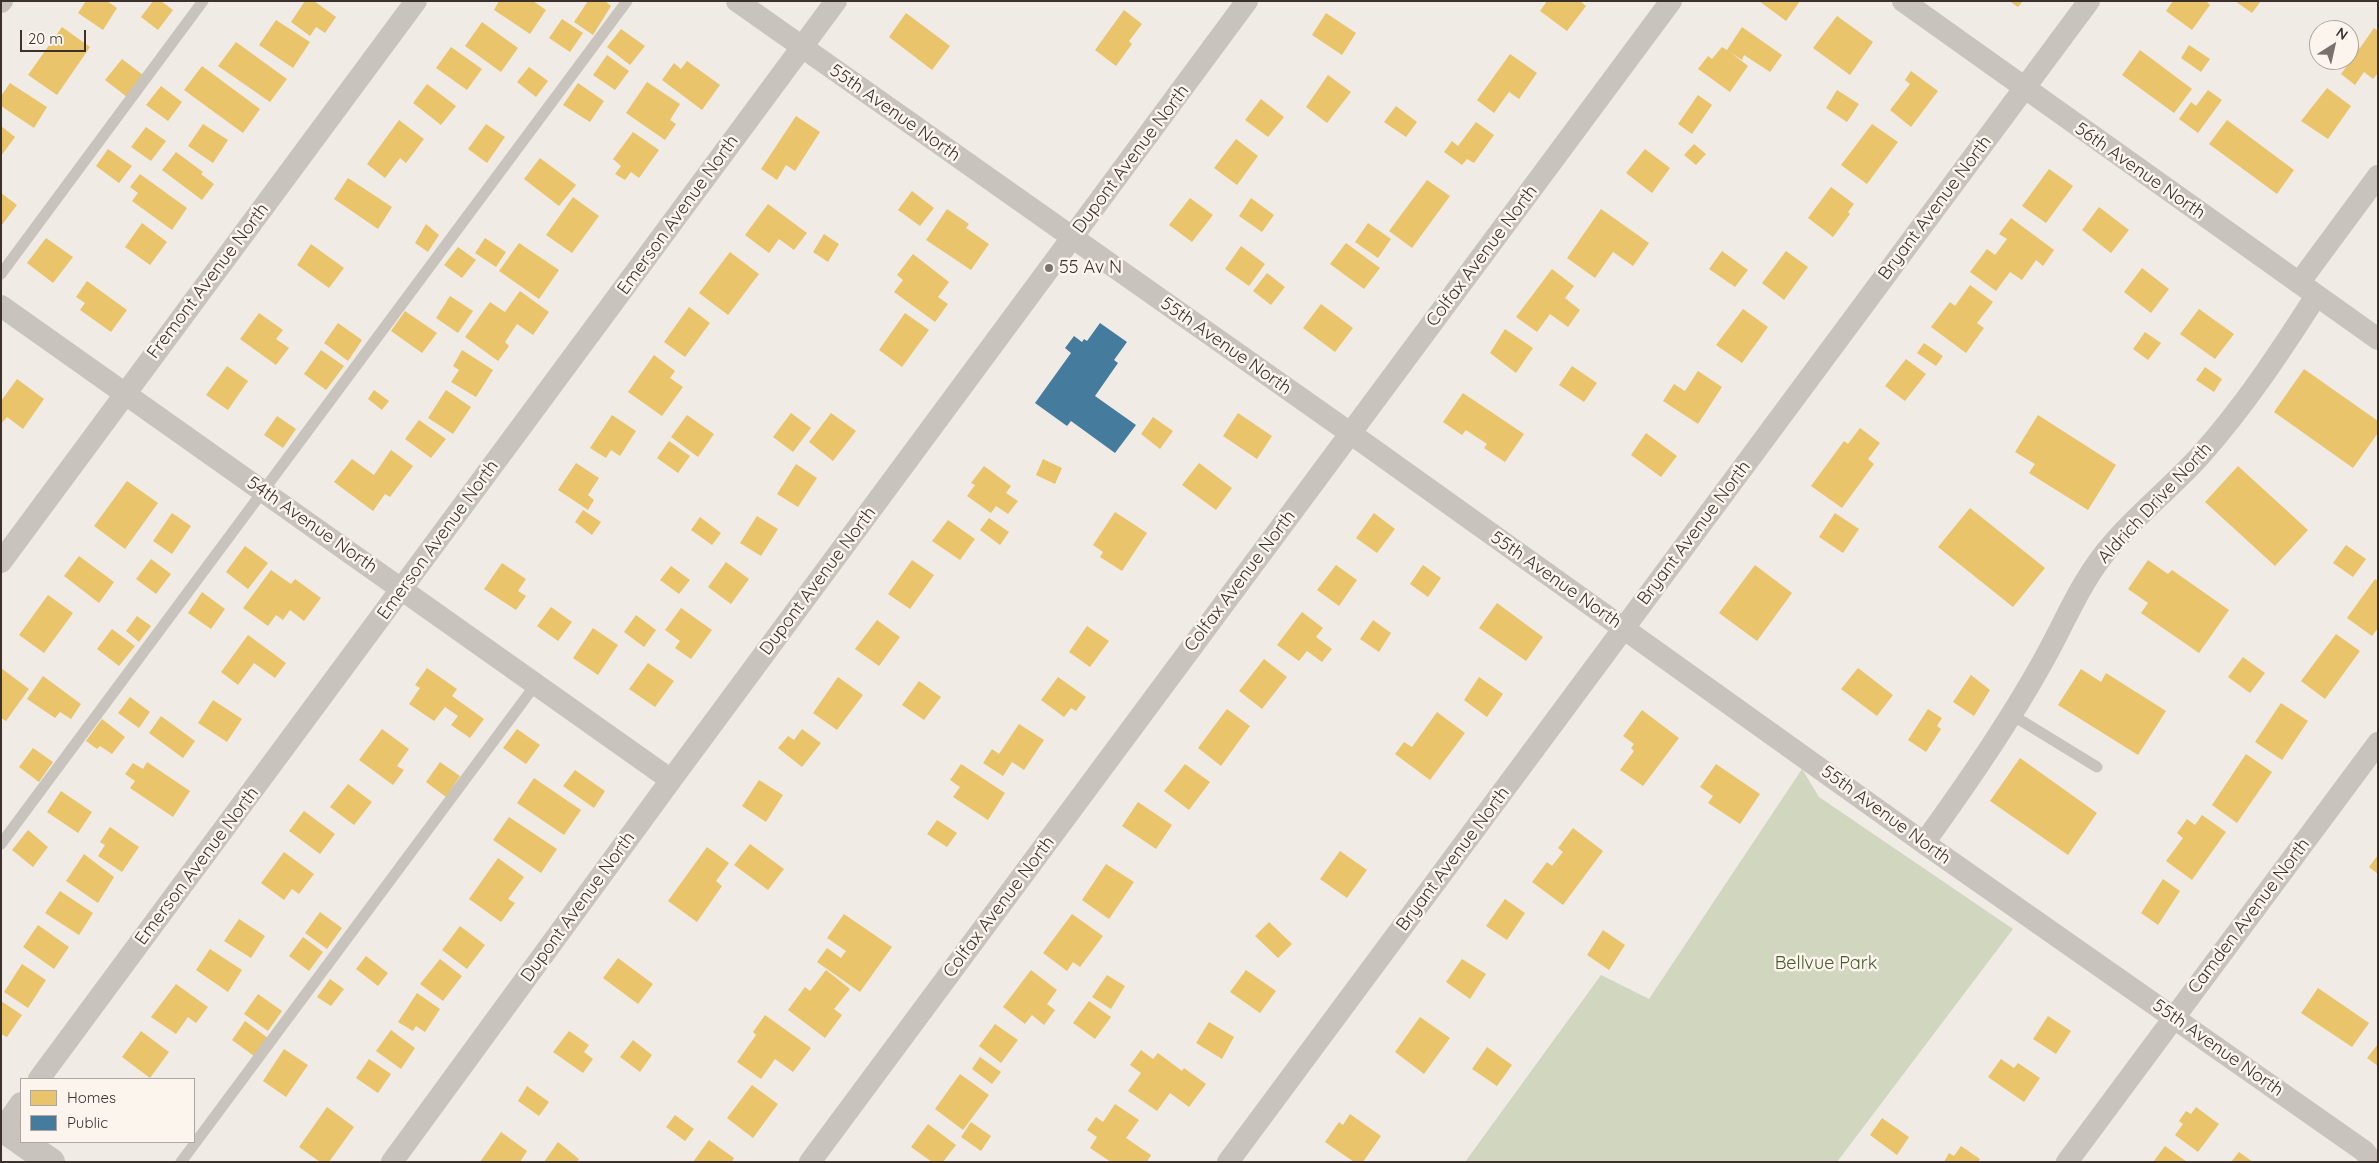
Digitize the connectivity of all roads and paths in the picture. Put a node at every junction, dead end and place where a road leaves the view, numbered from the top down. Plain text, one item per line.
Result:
1 (203, 1) edge
2 (416, 1) edge
3 (627, 1) edge
4 (737, 1) edge
5 (836, 1) edge
6 (1248, 1) edge
7 (1671, 1) edge
8 (1903, 1) edge
9 (2089, 1) edge
10 (802, 47) junction
11 (2024, 88) junction
12 (2378, 176) edge
13 (1072, 238) junction
14 (1, 274) edge
15 (2307, 289) junction
16 (1, 306) edge
17 (2378, 339) edge
18 (125, 394) junction
19 (1350, 433) junction
20 (263, 491) junction
21 (1, 562) edge
22 (402, 589) junction
23 (1624, 628) junction
24 (536, 684) junction
25 (2012, 715) junction
26 (2378, 743) edge
27 (2097, 767) dead end
28 (670, 780) junction
29 (1924, 843) junction
30 (1, 844) edge
31 (2175, 1017) junction
32 (40, 1078) edge
33 (20, 1106) edge
34 (10, 1134) edge
35 (23, 1143) edge
36 (51, 1162) edge
37 (181, 1162) edge
38 (392, 1162) edge
39 (810, 1162) edge
40 (1228, 1162) edge
41 (2067, 1162) edge
42 (2372, 1162) edge

1 - 14 lane
2 - 18 street, Fremont Avenue North
3 - 20 lane
4 - 10 street, 55th Avenue North
5 - 10 street, Emerson Avenue North
6 - 13 street, Dupont Avenue North
7 - 19 street, Colfax Avenue North
8 - 11 street, 56th Avenue North
9 - 11 street, Bryant Avenue North
10 - 13 street, 55th Avenue North
10 - 22 street, Emerson Avenue North
11 - 15 street, 56th Avenue North
11 - 23 street, Bryant Avenue North
12 - 15 street, Aldrich Drive North
13 - 19 street, 55th Avenue North
13 - 28 street, Dupont Avenue North
15 - 17 street, 56th Avenue North
15 - 25 street, Aldrich Drive North
16 - 18 street, 54th Avenue North
18 - 20 street, 54th Avenue North
18 - 21 street, Fremont Avenue North
19 - 23 street, 55th Avenue North
19 - 39 street, Colfax Avenue North
20 - 22 street, 54th Avenue North
20 - 30 lane
22 - 24 street, 54th Avenue North
22 - 32 street, Emerson Avenue North
23 - 29 street, 55th Avenue North
23 - 40 street, Bryant Avenue North
24 - 28 street, 54th Avenue North
24 - 37 lane
25 - 27 lane
25 - 29 street, Aldrich Drive North
26 - 31 street, Camden Avenue North
28 - 38 street, Dupont Avenue North
29 - 31 street, 55th Avenue North
31 - 41 street, Camden Avenue North
31 - 42 street, 55th Avenue North
33 - 34 street
35 - 36 street

